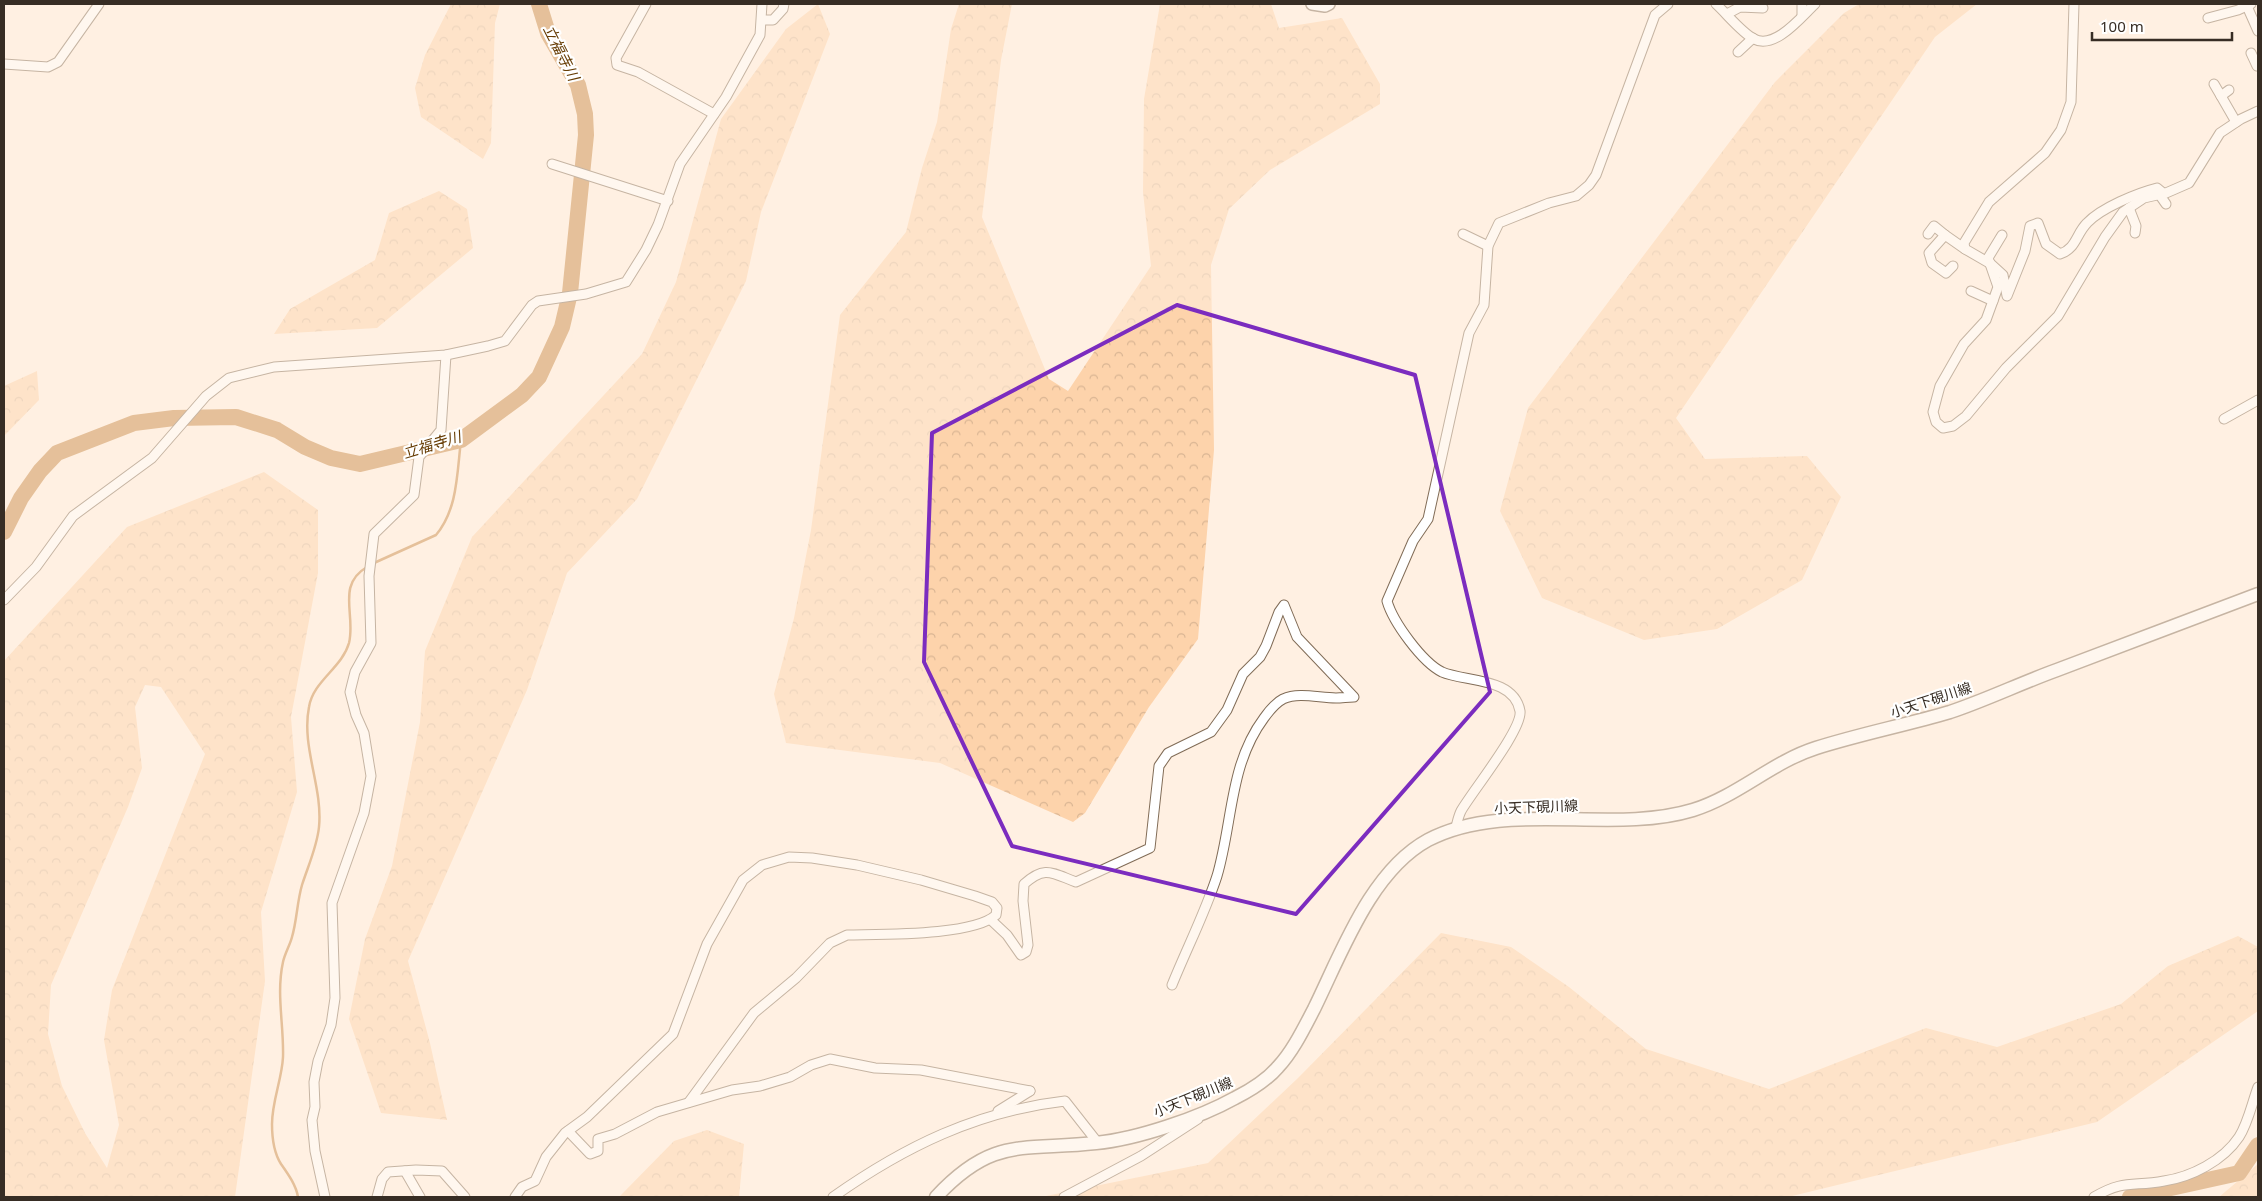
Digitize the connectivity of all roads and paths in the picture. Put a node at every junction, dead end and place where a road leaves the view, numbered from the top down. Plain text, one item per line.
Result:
1 (99, 4) edge
2 (646, 4) edge
3 (762, 4) edge
4 (784, 4) edge
5 (1312, 4) edge
6 (1329, 4) edge
7 (1668, 4) edge
8 (1716, 4) edge
9 (1802, 4) edge
10 (1815, 4) edge
11 (2074, 4) edge
12 (2248, 4) edge
13 (1763, 8) dead end
14 (1727, 14) junction
15 (1802, 16) junction
16 (2208, 18) dead end
17 (762, 20) junction
18 (2258, 31) edge
19 (1753, 38) junction
20 (1738, 52) dead end
21 (2253, 52) edge
22 (4, 64) edge
23 (2257, 66) edge
24 (2214, 84) dead end
25 (2229, 90) dead end
26 (2221, 96) junction
27 (2258, 111) edge
28 (714, 114) junction
29 (2236, 122) junction
30 (552, 164) dead end
31 (2161, 194) junction
32 (668, 201) junction
33 (2166, 204) dead end
34 (2129, 208) junction
35 (2135, 233) dead end
36 (1463, 234) dead end
37 (1928, 234) dead end
38 (1945, 235) junction
39 (2002, 235) dead end
40 (1488, 246) junction
41 (1965, 249) junction
42 (1992, 264) junction
43 (1953, 266) dead end
44 (1971, 291) dead end
45 (1993, 301) junction
46 (446, 355) junction
47 (2258, 400) edge
48 (2224, 419) dead end
49 (2258, 594) edge
50 (4, 600) edge
51 (1455, 830) junction
52 (991, 920) junction
53 (1172, 985) dead end
54 (2258, 1087) edge
55 (1232, 1100) junction
56 (689, 1102) junction
57 (992, 1115) junction
58 (568, 1131) junction
59 (1098, 1143) junction
60 (405, 1171) junction
61 (325, 1197) edge
62 (377, 1197) edge
63 (420, 1197) edge
64 (465, 1197) edge
65 (515, 1197) edge
66 (834, 1197) edge
67 (936, 1197) edge
68 (1064, 1197) edge
69 (2094, 1197) edge

1 - 22 street
2 - 28 street
3 - 17 street
4 - 17 street
5 - 6 street
7 - 40 street
8 - 14 street
9 - 15 street
10 - 15 street
11 - 41 street
12 - 16 street
12 - 18 street
13 - 14 street
14 - 19 street
15 - 19 street
17 - 28 street
19 - 20 street
21 - 23 street
24 - 26 street
25 - 26 street
26 - 29 street
27 - 29 street
28 - 32 street
29 - 31 street
30 - 32 street
31 - 33 street
31 - 34 street
31 - 42 street
32 - 46 street
34 - 35 street
34 - 45 street
36 - 40 street
37 - 38 street
38 - 41 street
38 - 43 street
39 - 42 street
40 - 51 street
41 - 42 street
42 - 45 street
44 - 45 street
46 - 50 street
46 - 61 street
47 - 48 street
49 - 51 main road, 小天下硯川線
51 - 55 main road, 小天下硯川線
52 - 53 street
52 - 56 street
52 - 58 street
54 - 69 street
55 - 59 main road, 小天下硯川線
55 - 68 street
56 - 57 street
56 - 58 street
57 - 59 street
57 - 66 street
58 - 65 street
59 - 67 main road, 小天下硯川線
60 - 62 street
60 - 63 street
60 - 64 street

